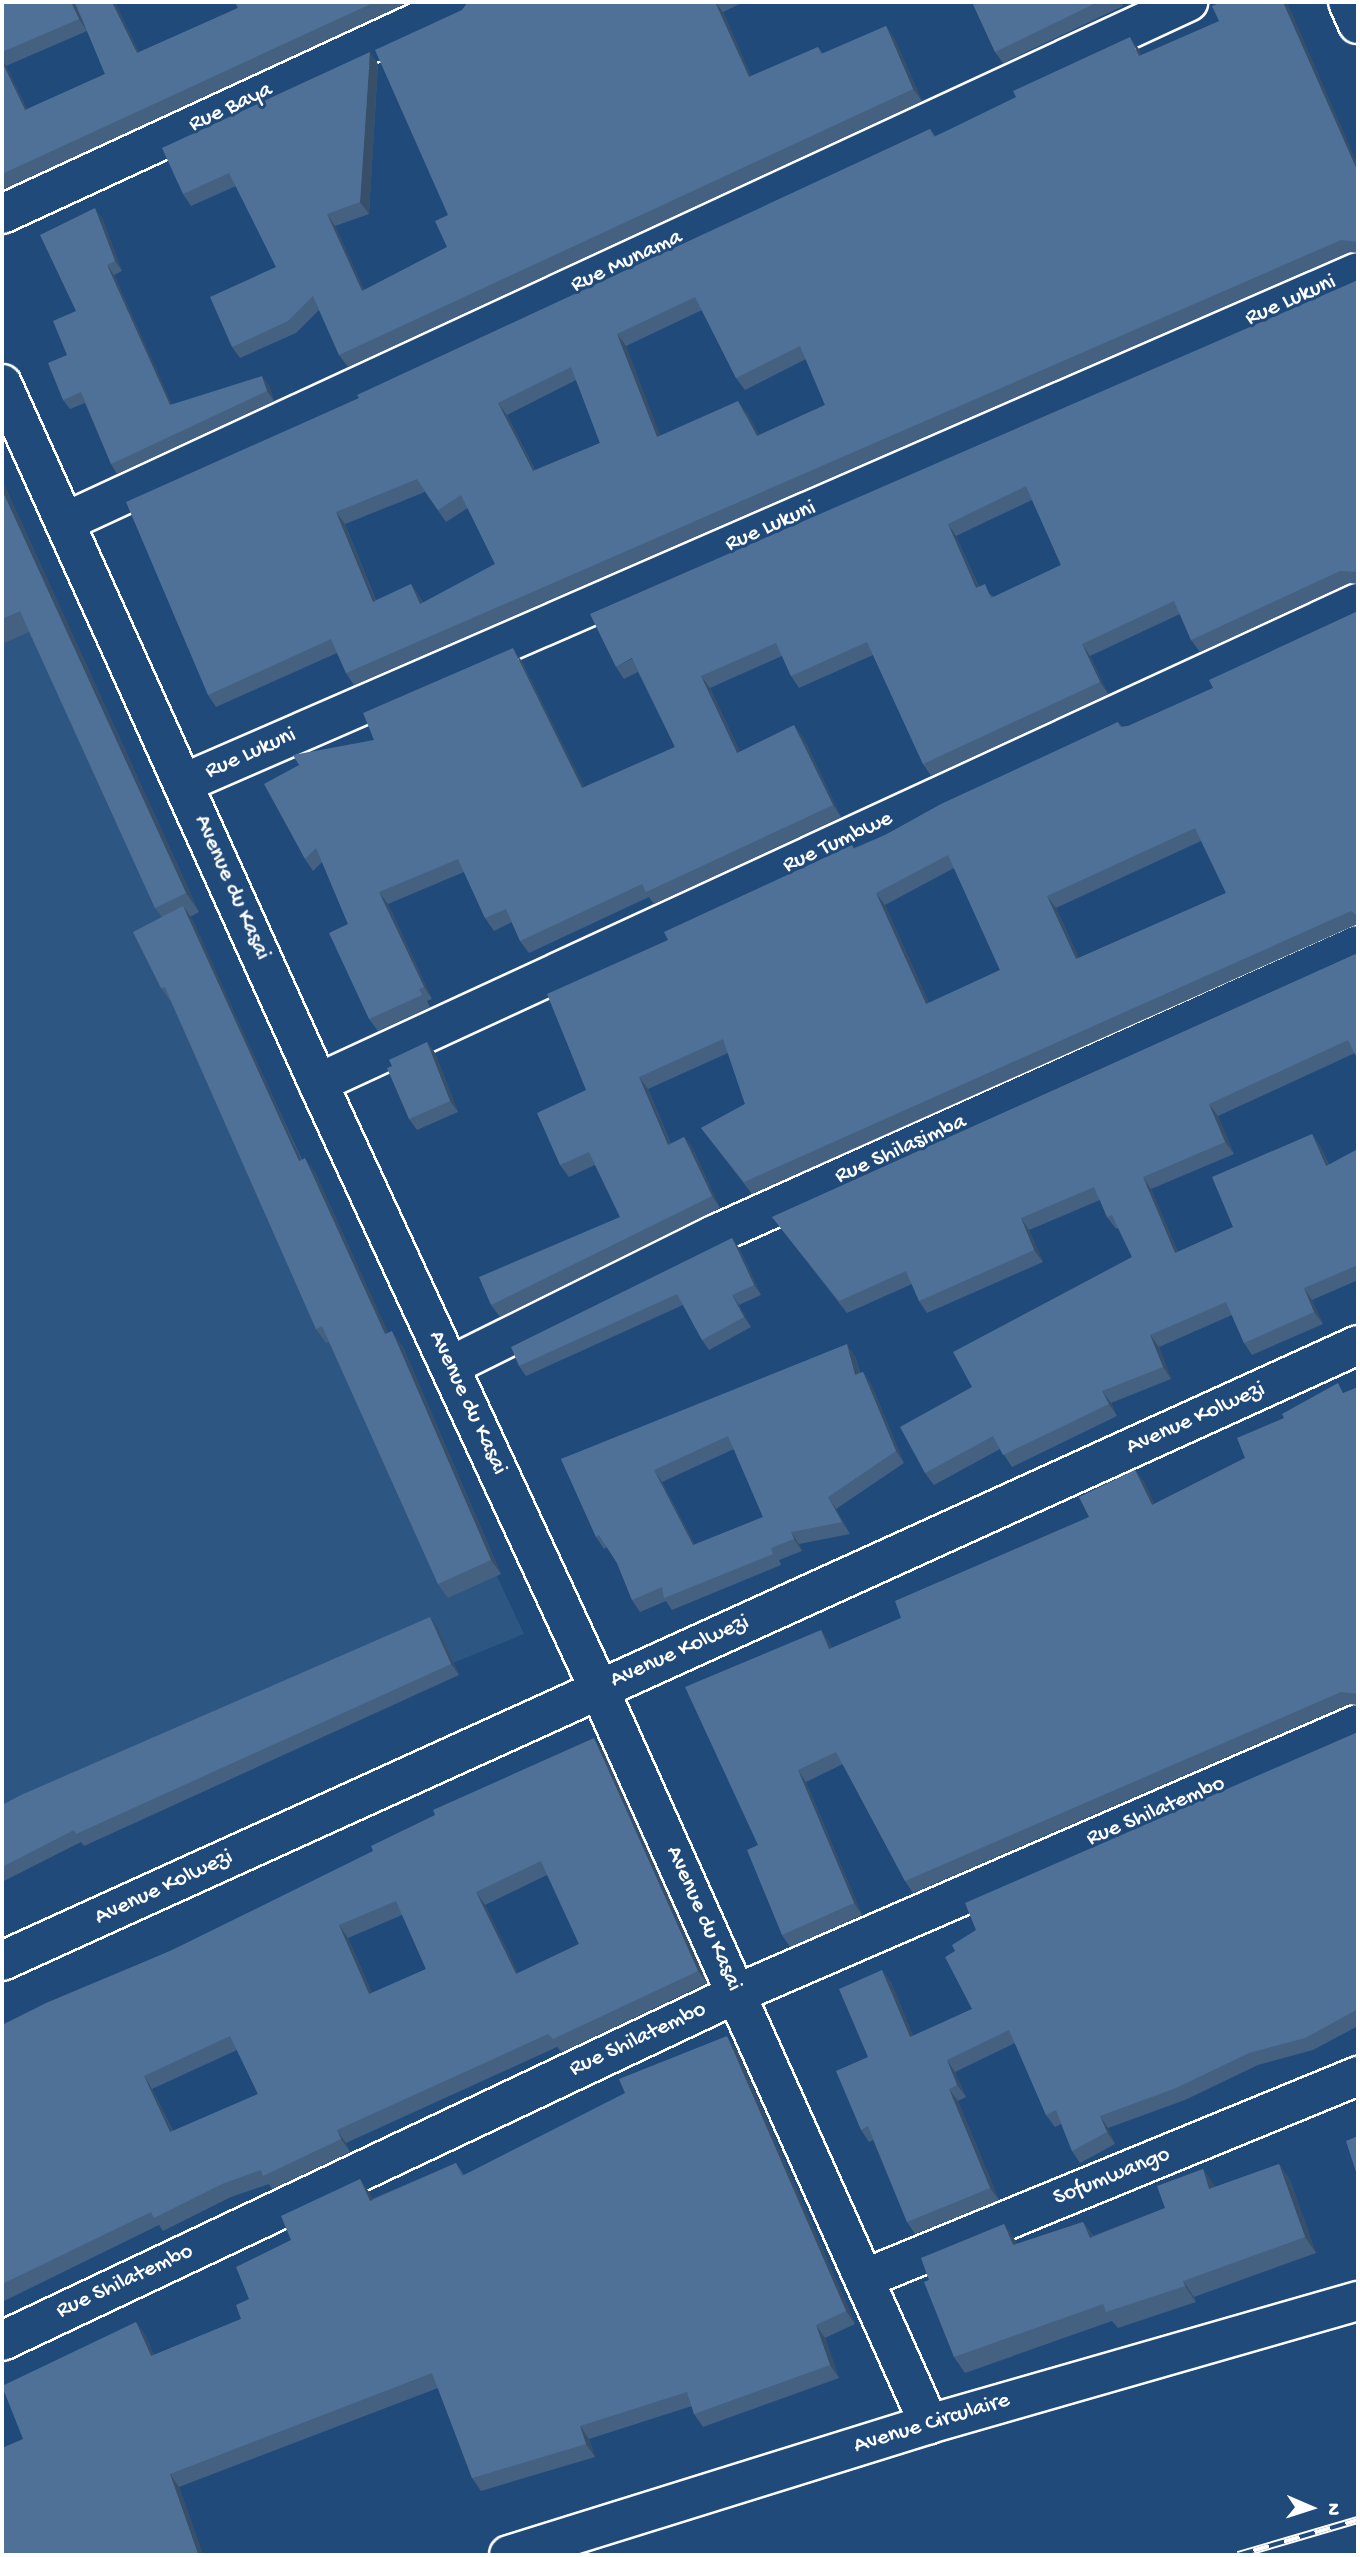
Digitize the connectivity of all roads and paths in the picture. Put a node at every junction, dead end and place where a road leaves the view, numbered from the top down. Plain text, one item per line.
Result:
1 (461, 2) edge
2 (1188, 2) edge
3 (1348, 2) edge
4 (1358, 24) edge
5 (2, 214) edge
6 (1358, 272) edge
7 (2, 384) edge
8 (65, 522) junction
9 (1358, 603) edge
10 (184, 783) junction
11 (1358, 945) edge
12 (318, 1083) junction
13 (1358, 1345) edge
14 (450, 1366) junction
15 (599, 1689) junction
16 (1358, 1724) edge
17 (2, 1961) edge
18 (736, 1994) junction
19 (1358, 2076) edge
20 (866, 2278) junction
21 (1358, 2301) edge
22 (2, 2341) edge
23 (929, 2424) junction
24 (509, 2555) edge

1 - 5 street, Rue Baya
2 - 8 street, Rue Munama
3 - 4 street
6 - 10 street, Rue Lukuni
7 - 8 street, Avenue du Kasai
8 - 10 street, Avenue du Kasai
9 - 12 street, Rue Tumbwe
10 - 12 street, Avenue du Kasai
11 - 14 street, Rue Shilasimba
12 - 14 street, Avenue du Kasai
13 - 15 street, Avenue Kolwezi
14 - 15 street, Avenue du Kasai
15 - 17 street, Avenue Kolwezi
15 - 18 street, Avenue du Kasai
16 - 18 street, Rue Shilatembo
18 - 20 street, Avenue du Kasai
18 - 22 street, Rue Shilatembo
19 - 20 street, Sofumwango
20 - 23 street, Avenue du Kasai
21 - 23 street, Avenue Circulaire
23 - 24 street, Avenue Circulaire

